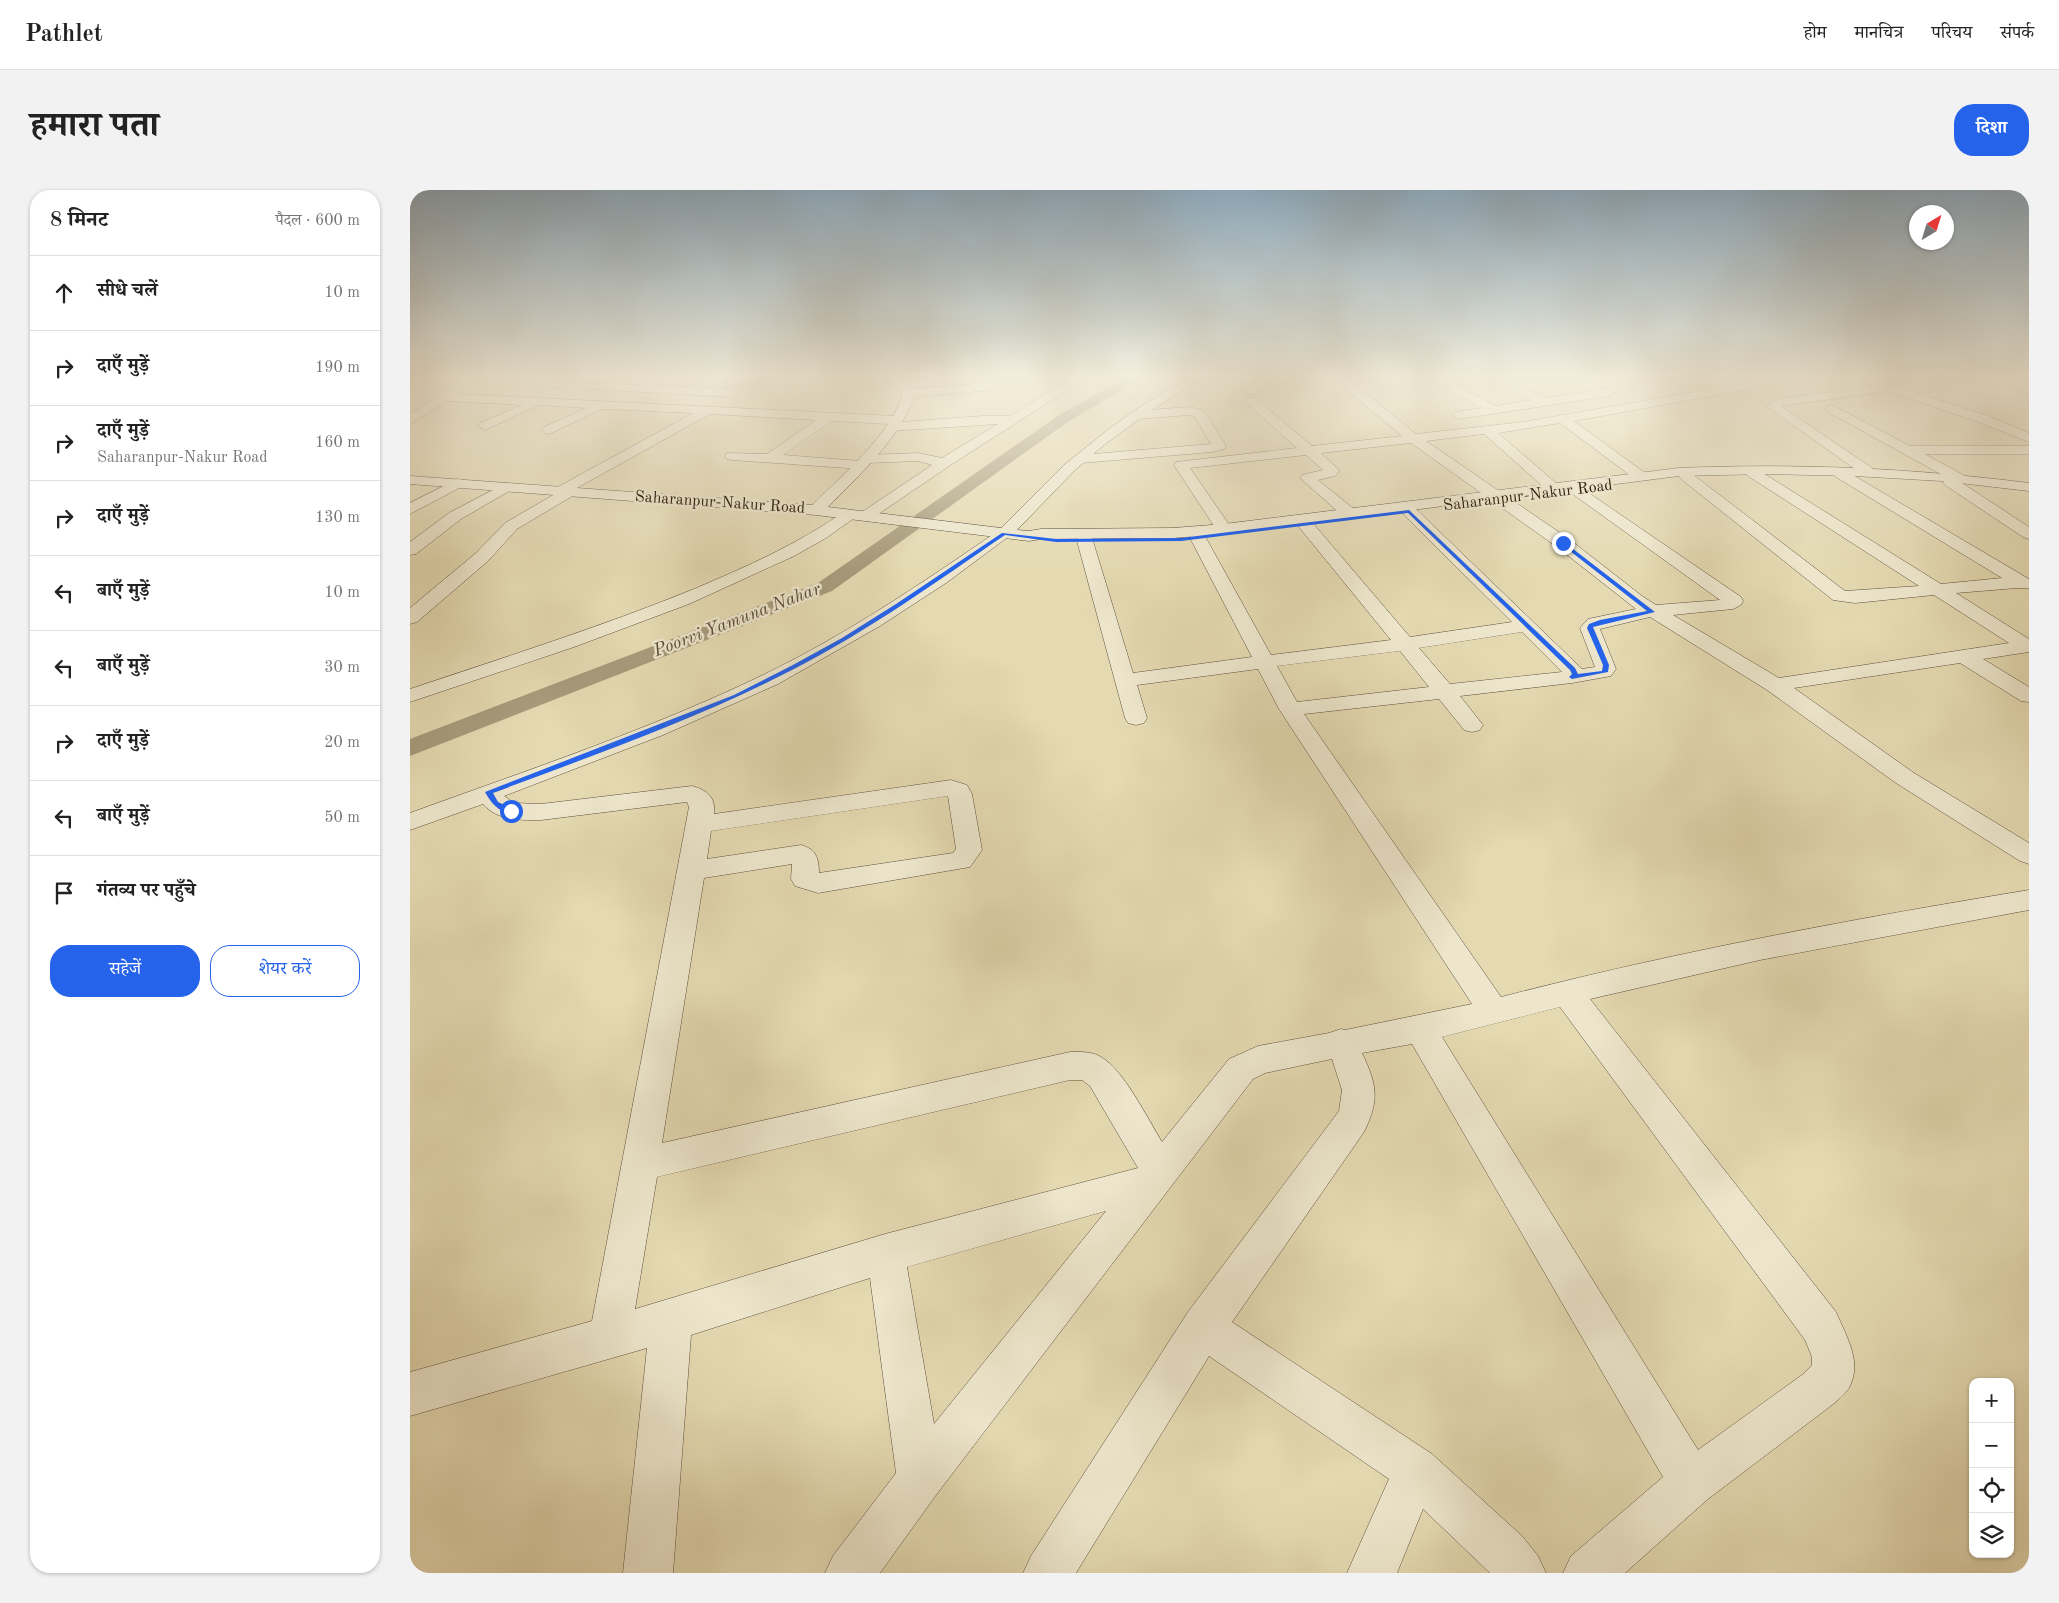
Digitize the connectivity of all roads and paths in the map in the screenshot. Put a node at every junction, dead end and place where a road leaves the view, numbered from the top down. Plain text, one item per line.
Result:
1 (653, 442) edge
2 (794, 442) edge
3 (879, 442) edge
4 (978, 442) edge
5 (1103, 442) edge
6 (1216, 442) edge
7 (1301, 442) edge
8 (1390, 442) edge
9 (1418, 442) edge
10 (1500, 442) edge
11 (1593, 442) edge
12 (1824, 442) edge
13 (1891, 442) edge
14 (1310, 450) junction
15 (1906, 450) junction
16 (2029, 450) edge
17 (732, 456) dead end
18 (1181, 458) junction
19 (770, 459) junction
20 (1081, 459) junction
21 (863, 462) junction
22 (944, 463) junction
23 (1868, 471) junction
24 (1753, 473) junction
25 (1841, 474) junction
26 (1640, 476) junction
27 (1686, 476) junction
28 (410, 480) edge
29 (1955, 481) junction
30 (458, 483) junction
31 (506, 487) junction
32 (1552, 487) junction
33 (2029, 487) edge
34 (1575, 490) junction
35 (565, 491) junction
36 (2029, 492) edge
37 (1496, 497) junction
38 (410, 509) edge
39 (816, 510) junction
40 (1409, 511) junction
41 (1349, 513) junction
42 (864, 516) junction
43 (1305, 524) junction
44 (1224, 529) junction
45 (995, 533) junction
46 (2029, 534) edge
47 (1029, 536) junction
48 (1198, 538) junction
49 (1085, 541) junction
50 (410, 550) edge
51 (2024, 584) edge
52 (1938, 590) junction
53 (1652, 612) junction
54 (413, 614) edge
55 (1527, 626) junction
56 (1404, 644) junction
57 (2028, 646) edge
58 (1963, 656) junction
59 (1263, 662) junction
60 (1572, 677) junction
61 (1124, 680) junction
62 (1775, 685) junction
63 (1444, 692) junction
64 (410, 696) edge
65 (2029, 696) edge
66 (1290, 709) junction
67 (1136, 718) dead end
68 (1472, 725) dead end
69 (488, 792) junction
70 (410, 822) edge
71 (700, 824) junction
72 (2029, 855) edge
73 (692, 871) junction
74 (2029, 900) edge
75 (1567, 992) junction
76 (1494, 1012) junction
77 (1420, 1029) junction
78 (1341, 1042) junction
79 (641, 1164) junction
80 (1156, 1176) junction
81 (885, 1254) junction
82 (671, 1320) junction
83 (1203, 1328) junction
84 (610, 1337) junction
85 (410, 1394) edge
86 (1416, 1470) junction
87 (920, 1479) junction
88 (1692, 1483) junction
89 (648, 1573) edge
90 (850, 1573) edge
91 (1048, 1573) edge
92 (1372, 1573) edge
93 (1521, 1573) edge
94 (1588, 1573) edge

1 - 35 street
2 - 19 street
3 - 21 street
4 - 22 street
5 - 20 street
6 - 18 street
7 - 14 street
8 - 14 street
9 - 37 street
10 - 32 street
11 - 26 street
12 - 23 street
13 - 15 street
14 - 18 street
14 - 41 street
15 - 16 street
15 - 29 street
17 - 19 street
18 - 20 street
18 - 44 street
19 - 21 street
20 - 45 street
21 - 22 street
21 - 39 street
22 - 42 street
23 - 26 street, Saharanpur-Nakur Road
23 - 29 street, Saharanpur-Nakur Road
24 - 25 street, Saharanpur-Nakur Road
24 - 27 street, Saharanpur-Nakur Road
24 - 52 street
25 - 29 street, Saharanpur-Nakur Road
25 - 51 street
26 - 32 street, Saharanpur-Nakur Road
27 - 34 street, Saharanpur-Nakur Road
27 - 52 street
28 - 30 street, Saharanpur-Nakur Road
29 - 33 street, Saharanpur-Nakur Road
29 - 36 street, Saharanpur-Nakur Road
29 - 46 street
30 - 31 street, Saharanpur-Nakur Road
30 - 38 street
31 - 35 street, Saharanpur-Nakur Road
31 - 50 street
32 - 37 street, Saharanpur-Nakur Road
34 - 37 street, Saharanpur-Nakur Road
34 - 53 street
35 - 39 street, Saharanpur-Nakur Road
35 - 54 street
37 - 40 street, Saharanpur-Nakur Road
37 - 41 street, Saharanpur-Nakur Road
37 - 53 street
39 - 42 street, Saharanpur-Nakur Road
40 - 43 street, Saharanpur-Nakur Road
40 - 55 street
41 - 44 street, Saharanpur-Nakur Road
42 - 45 street, Saharanpur-Nakur Road
42 - 64 street
43 - 48 street, Saharanpur-Nakur Road
43 - 56 street
44 - 47 street, Saharanpur-Nakur Road
45 - 47 street, Saharanpur-Nakur Road
45 - 69 street
47 - 49 street, Saharanpur-Nakur Road
48 - 49 street, Saharanpur-Nakur Road
48 - 59 street
49 - 61 street
51 - 52 street
52 - 57 street
53 - 60 street
53 - 62 street
55 - 56 street
55 - 60 street
56 - 59 street
56 - 63 street
57 - 58 street
58 - 62 street
58 - 65 street
59 - 61 street
59 - 66 street
60 - 63 street
61 - 67 street
62 - 72 street
63 - 66 street
63 - 68 street
66 - 76 street
69 - 70 street
69 - 71 street
71 - 73 street
71 - 73 street
73 - 79 street
74 - 75 street
75 - 76 street
75 - 88 street
76 - 77 street
77 - 78 street
77 - 88 street
78 - 80 street
78 - 83 street
79 - 80 street
79 - 84 street
80 - 81 street
80 - 87 street
81 - 82 street
81 - 87 street
82 - 84 street
82 - 89 street
83 - 86 street
83 - 91 street
84 - 85 street
86 - 92 street
86 - 93 street
87 - 90 street
88 - 94 street

